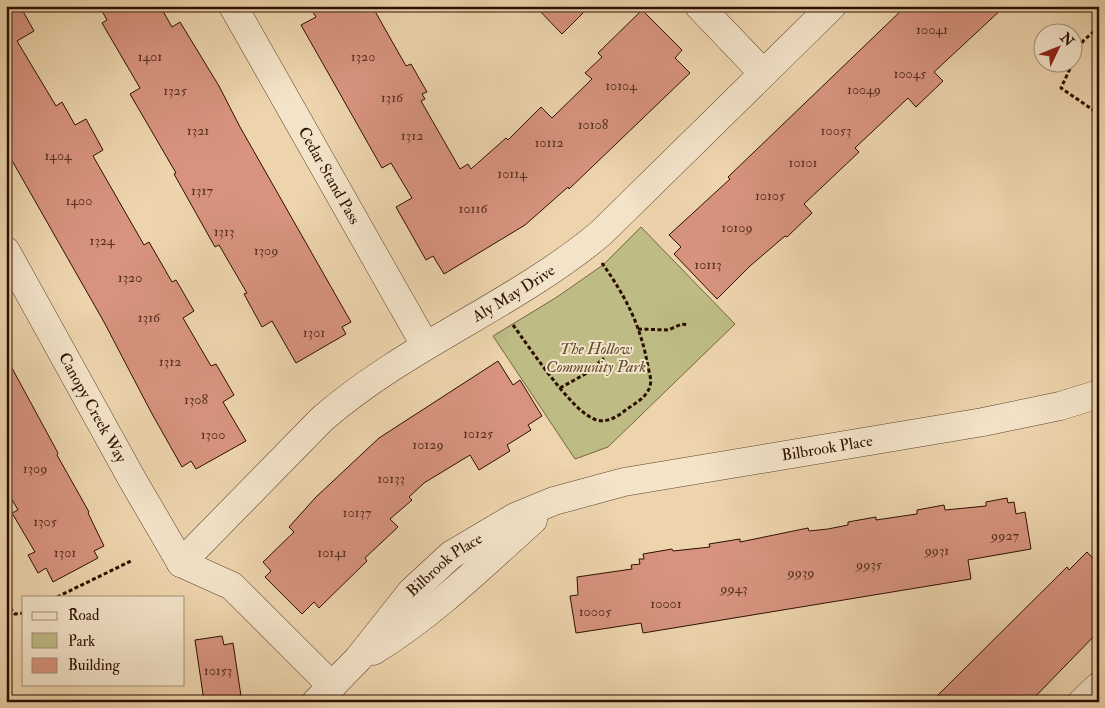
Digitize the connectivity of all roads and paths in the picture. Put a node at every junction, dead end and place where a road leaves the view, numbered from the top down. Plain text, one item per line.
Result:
1 (232, 6) edge
2 (699, 6) edge
3 (832, 6) edge
4 (1099, 27) edge
5 (763, 73) junction
6 (1099, 114) edge
7 (6, 251) edge
8 (602, 263) dead end
9 (511, 322) dead end
10 (687, 325) dead end
11 (638, 329) junction
12 (425, 346) junction
13 (604, 358) dead end
14 (560, 388) junction
15 (1099, 394) edge
16 (131, 561) dead end
17 (181, 562) junction
18 (59, 596) edge
19 (6, 603) edge
20 (22, 612) edge
21 (1099, 686) edge
22 (324, 694) edge
23 (1082, 702) edge

1 - 12 street, Cedar Stand Pass
2 - 5 street
3 - 5 street, Aly May Drive
4 - 6 path
5 - 12 street, Aly May Drive
7 - 17 street, Canopy Creek Way
8 - 11 path
9 - 14 path
10 - 11 path
11 - 14 path
12 - 17 street, Aly May Drive
13 - 14 path
15 - 22 street, Bilbrook Place
16 - 18 path
17 - 22 street
19 - 20 path
21 - 23 street

